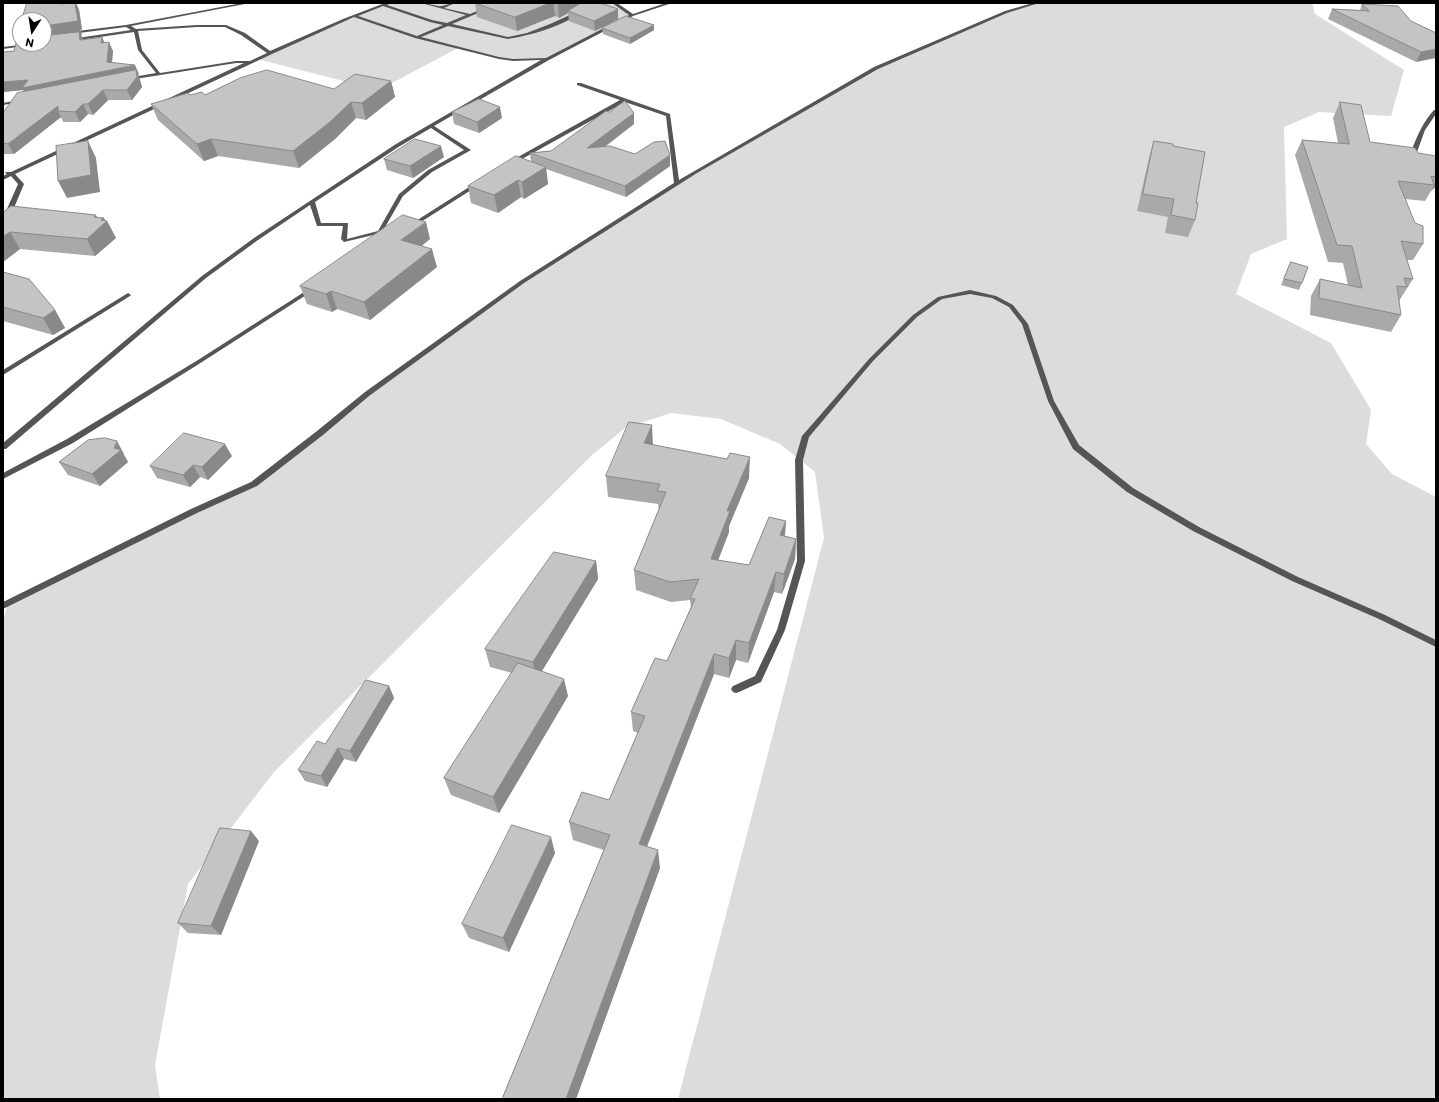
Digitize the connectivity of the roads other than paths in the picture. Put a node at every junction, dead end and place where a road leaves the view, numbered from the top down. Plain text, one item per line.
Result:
1 (248, 3) edge
2 (389, 3) edge
3 (423, 3) edge
4 (453, 3) edge
5 (500, 3) edge
6 (591, 3) edge
7 (614, 3) edge
8 (670, 3) edge
9 (1037, 3) edge
10 (383, 6) junction
11 (440, 8) junction
12 (469, 15) junction
13 (632, 15) junction
14 (354, 16) junction
15 (448, 25) junction
16 (126, 26) junction
17 (136, 30) junction
18 (66, 34) edge
19 (417, 37) junction
20 (67, 40) edge
21 (270, 53) junction
22 (546, 59) junction
23 (251, 62) junction
24 (159, 74) junction
25 (120, 81) edge
26 (579, 84) dead end
27 (26, 100) edge
28 (624, 100) junction
29 (3, 104) edge
30 (1436, 111) edge
31 (431, 126) junction
32 (1420, 164) edge
33 (507, 165) edge
34 (3, 172) edge
35 (12, 174) junction
36 (3, 178) edge
37 (481, 181) edge
38 (677, 183) junction
39 (312, 202) junction
40 (3, 222) edge
41 (404, 227) edge
42 (387, 230) edge
43 (380, 232) junction
44 (318, 285) edge
45 (128, 295) dead end
46 (3, 373) edge
47 (3, 447) edge
48 (3, 476) edge
49 (3, 606) edge
50 (1436, 644) edge
51 (736, 689) dead end

1 - 16 street
2 - 10 street
3 - 11 street
4 - 11 street
5 - 12 street
6 - 15 street
7 - 13 street
8 - 13 street
9 - 38 street
10 - 14 street
10 - 15 street
11 - 12 street
12 - 15 street
13 - 22 street
14 - 19 street
14 - 21 street
15 - 19 street
16 - 17 street
16 - 18 street
17 - 20 street
17 - 21 street
17 - 24 street
19 - 22 street
21 - 23 street
22 - 31 street
23 - 24 street
23 - 35 street
24 - 25 street
26 - 28 street
27 - 29 street
28 - 33 street
28 - 38 street
30 - 32 street
31 - 39 street
31 - 43 street
34 - 35 street
35 - 36 street
35 - 40 street
37 - 41 street
38 - 49 street
39 - 43 street
39 - 47 street
42 - 43 street
44 - 48 street
45 - 46 street
50 - 51 street

